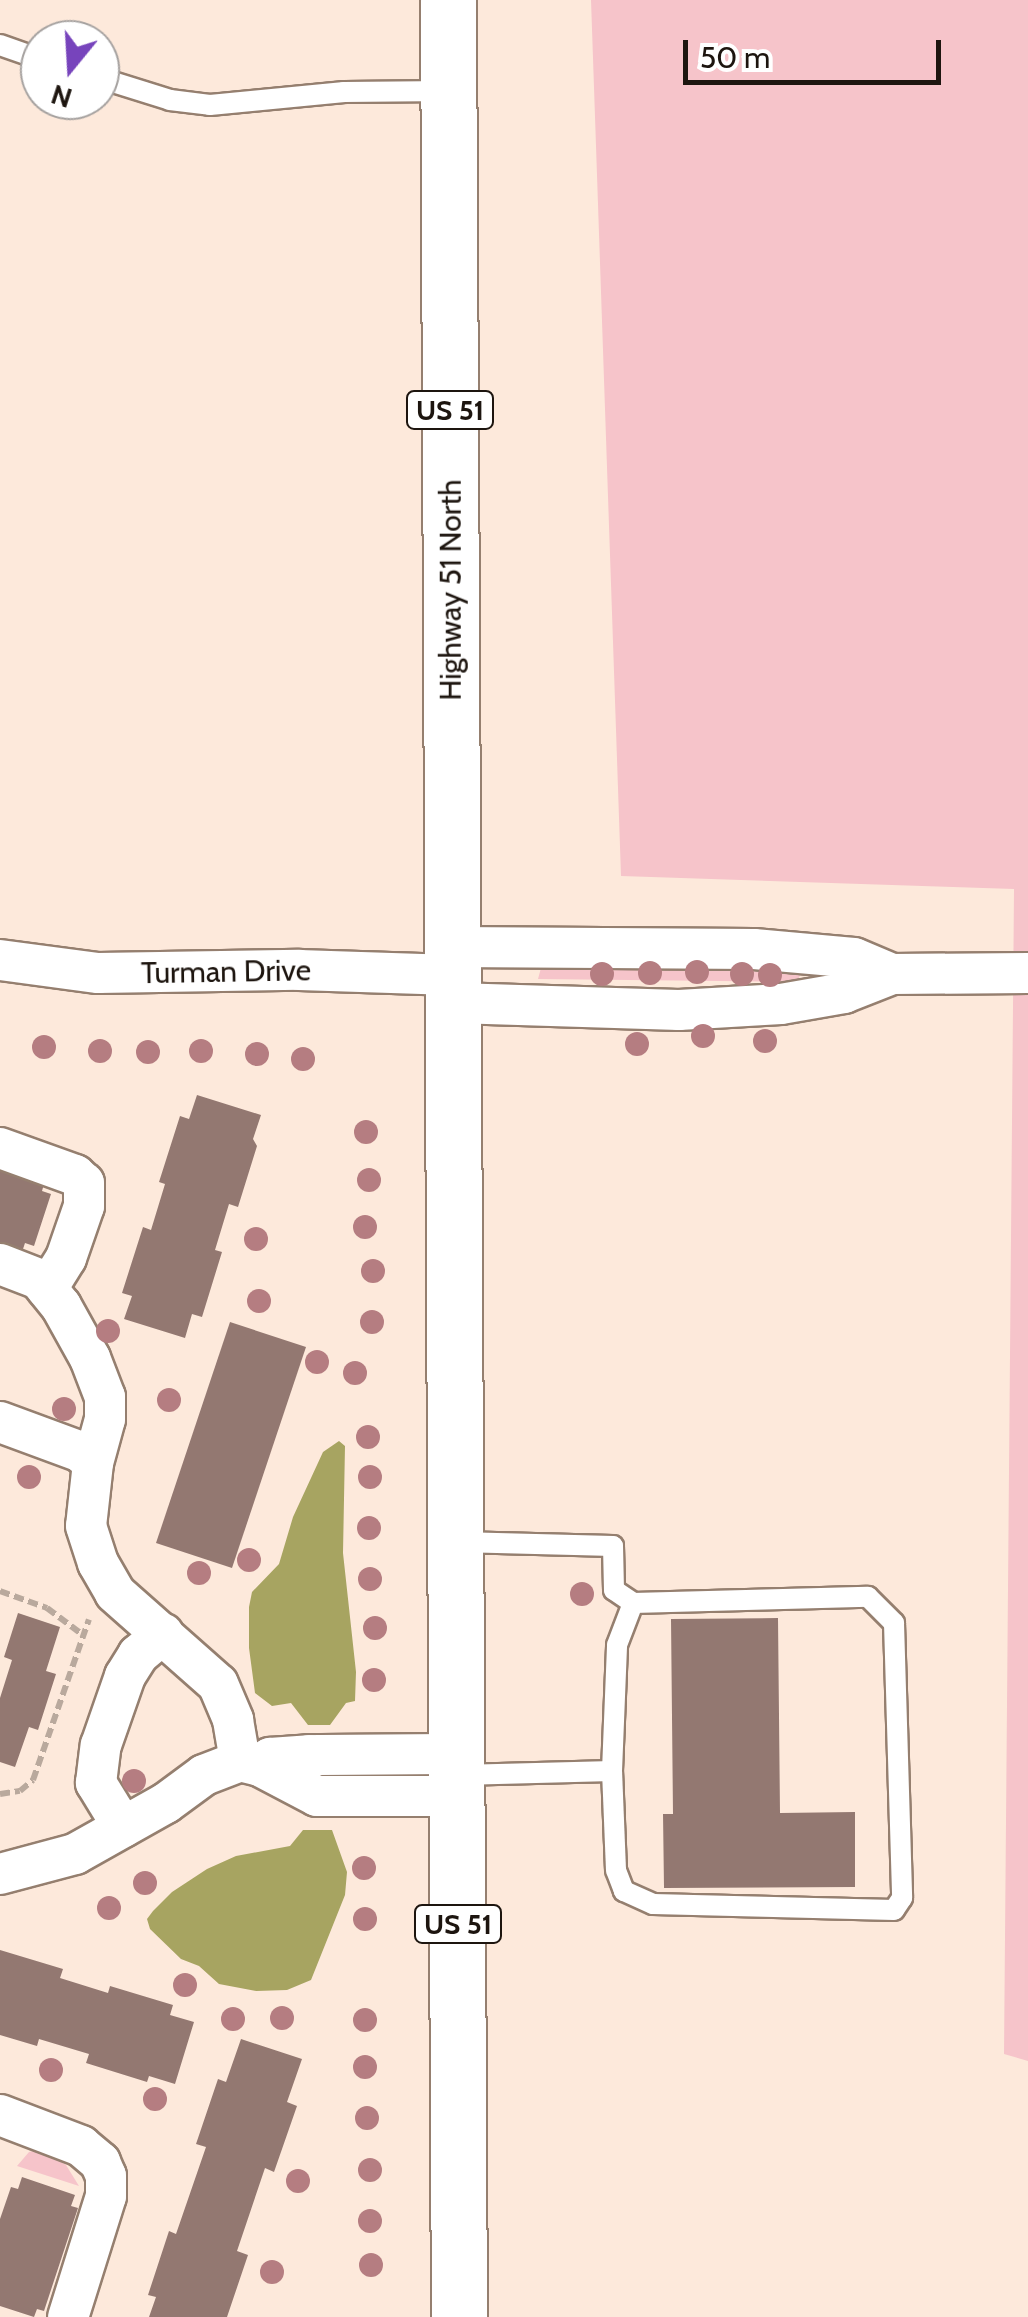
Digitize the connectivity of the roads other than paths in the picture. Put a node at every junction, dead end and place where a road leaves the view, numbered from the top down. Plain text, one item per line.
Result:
1 (448, 0) edge
2 (120, 84) edge
3 (448, 90) junction
4 (0, 960) edge
5 (1028, 973) edge
6 (892, 974) junction
7 (454, 975) junction
8 (0, 1148) edge
9 (0, 1264) edge
10 (47, 1289) junction
11 (0, 1422) edge
12 (93, 1463) junction
13 (458, 1542) junction
14 (633, 1603) junction
15 (163, 1634) junction
16 (250, 1763) junction
17 (612, 1771) junction
18 (458, 1775) junction
19 (122, 1827) junction
20 (5, 1867) edge
21 (2, 2124) edge
22 (68, 2317) edge
23 (460, 2317) edge

1 - 3 main road, Highway 51 North / US 51
2 - 3 lane
3 - 7 main road, Highway 51 North / US 51
4 - 7 street, Turman Drive
5 - 6 street
6 - 7 street
6 - 7 street
7 - 13 main road, US 51
8 - 10 street
9 - 10 street
10 - 12 street
11 - 12 street
12 - 15 street
13 - 14 lane
13 - 18 main road, US 51
14 - 17 lane
14 - 17 lane
15 - 16 street
15 - 19 street
16 - 18 street
16 - 19 street
17 - 18 lane
18 - 23 main road, US 51
19 - 20 street
21 - 22 street

